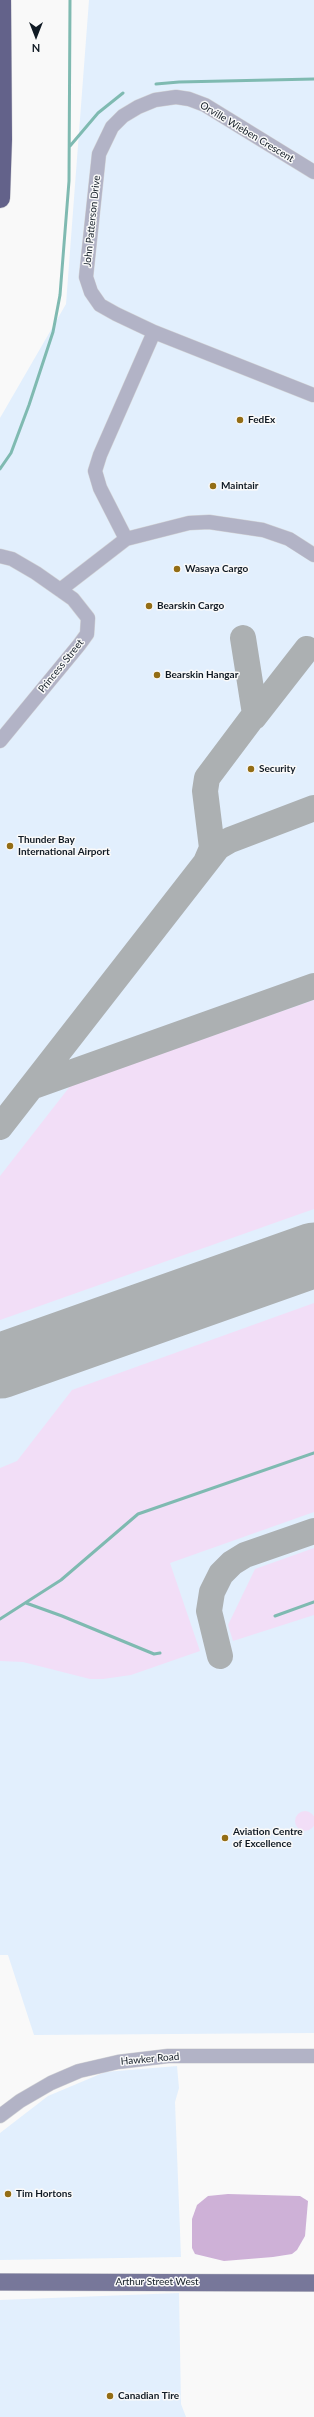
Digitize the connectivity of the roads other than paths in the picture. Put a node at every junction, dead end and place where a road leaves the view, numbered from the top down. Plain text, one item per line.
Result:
1 (1, 0) edge
2 (155, 100) joint
3 (314, 172) edge
4 (0, 198) edge
5 (154, 332) junction
6 (313, 395) dead end
7 (126, 539) junction
8 (314, 555) edge
9 (0, 556) edge
10 (60, 590) junction
11 (0, 741) edge
12 (314, 2056) edge
13 (0, 2116) edge
14 (0, 2282) edge
15 (314, 2283) edge

1 - 4 highway
2 - 3 street, Orville Wieben Crescent
2 - 5 street, John Patterson Drive
5 - 6 street, John Patterson Drive
5 - 7 street
7 - 8 street
7 - 10 street
9 - 10 street, Princess Street
10 - 11 street, Princess Street
12 - 13 street, Hawker Road
14 - 15 main road, Arthur Street West

